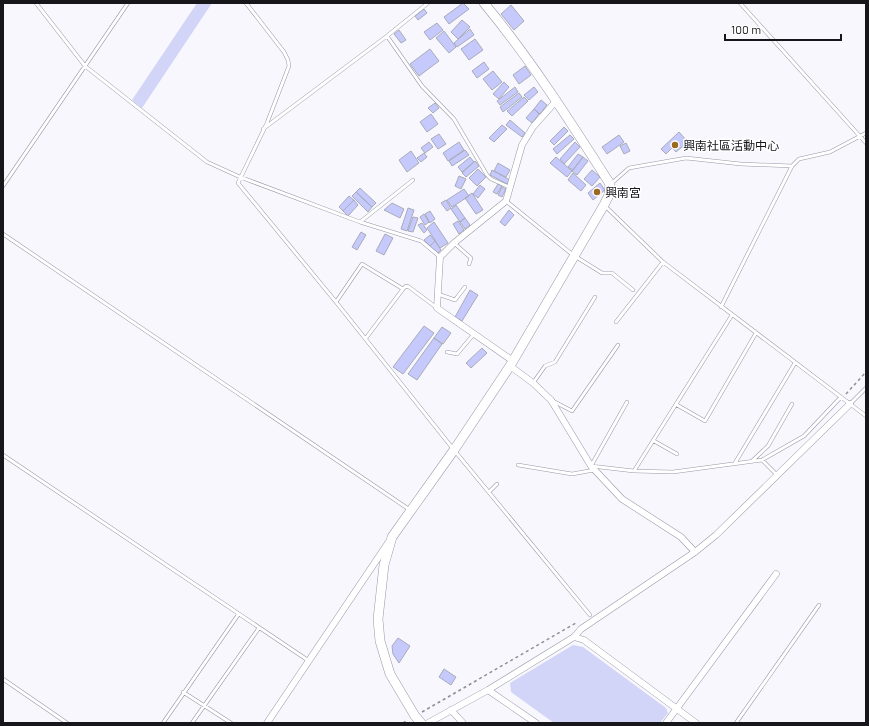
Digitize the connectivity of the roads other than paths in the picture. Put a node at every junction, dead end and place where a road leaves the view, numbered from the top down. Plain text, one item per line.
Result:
1 (36, 3) edge
2 (128, 3) edge
3 (246, 3) edge
4 (428, 3) edge
5 (484, 3) edge
6 (740, 3) edge
7 (387, 36) junction
8 (85, 66) junction
9 (557, 100) junction
10 (263, 129) junction
11 (866, 133) edge
12 (860, 137) junction
13 (866, 143) edge
14 (792, 166) junction
15 (240, 177) junction
16 (413, 180) dead end
17 (610, 184) junction
18 (3, 186) edge
19 (511, 187) junction
20 (506, 201) junction
21 (604, 205) junction
22 (360, 222) junction
23 (3, 234) edge
24 (454, 243) junction
25 (574, 255) junction
26 (440, 257) junction
27 (663, 262) junction
28 (469, 264) dead end
29 (465, 287) dead end
30 (403, 289) junction
31 (633, 290) dead end
32 (438, 294) junction
33 (595, 297) dead end
34 (336, 302) junction
35 (722, 307) junction
36 (437, 308) junction
37 (732, 315) junction
38 (616, 322) dead end
39 (756, 333) junction
40 (474, 334) junction
41 (366, 338) junction
42 (618, 345) dead end
43 (447, 352) dead end
44 (796, 363) junction
45 (511, 364) junction
46 (533, 383) junction
47 (866, 388) edge
48 (842, 398) junction
49 (552, 400) junction
50 (627, 402) dead end
51 (792, 404) dead end
52 (850, 404) junction
53 (677, 405) junction
54 (866, 416) edge
55 (654, 441) junction
56 (454, 450) junction
57 (677, 454) dead end
58 (3, 455) edge
59 (752, 460) junction
60 (762, 460) junction
61 (735, 463) junction
62 (518, 465) dead end
63 (593, 468) junction
64 (634, 471) junction
65 (777, 476) junction
66 (497, 484) dead end
67 (489, 492) junction
68 (410, 510) junction
69 (392, 536) junction
70 (695, 552) junction
71 (776, 574) dead end
72 (819, 605) dead end
73 (238, 615) junction
74 (590, 615) dead end
75 (259, 628) junction
76 (574, 637) junction
77 (309, 661) junction
78 (3, 679) edge
79 (488, 690) junction
80 (183, 692) junction
81 (204, 705) junction
82 (677, 709) junction
83 (451, 710) junction
84 (65, 723) edge
85 (163, 723) edge
86 (192, 723) edge
87 (231, 723) edge
88 (267, 723) edge
89 (421, 723) edge
90 (428, 723) edge
91 (463, 723) edge
92 (536, 723) edge
93 (666, 723) edge
94 (696, 723) edge
95 (736, 723) edge

1 - 8 lane
2 - 8 lane
3 - 10 lane
4 - 7 lane
5 - 9 street
6 - 12 lane
7 - 10 lane
7 - 19 lane
8 - 15 lane
8 - 18 lane
9 - 17 street
9 - 19 street
10 - 15 lane
11 - 12 lane
12 - 13 lane
12 - 14 lane
14 - 17 lane
14 - 35 lane
15 - 22 lane
15 - 34 lane
16 - 22 lane
17 - 21 street
19 - 20 street
20 - 24 street
20 - 25 lane
21 - 25 street
21 - 27 lane
22 - 26 lane
23 - 68 lane
24 - 26 street
24 - 28 lane
25 - 31 lane
25 - 45 street
26 - 32 street
27 - 35 lane
27 - 38 lane
29 - 32 lane
30 - 34 lane
30 - 36 lane
30 - 41 lane
32 - 36 street
33 - 46 lane
34 - 41 lane
35 - 37 lane
36 - 40 street
37 - 39 lane
37 - 53 lane
39 - 44 lane
39 - 53 lane
40 - 43 lane
40 - 45 street
41 - 56 lane
42 - 49 lane
44 - 48 lane
44 - 61 lane
45 - 46 street
45 - 56 street
46 - 49 street
47 - 52 lane
48 - 52 lane
48 - 60 lane
49 - 63 street
50 - 63 lane
51 - 59 lane
52 - 54 lane
52 - 65 street
53 - 55 lane
55 - 57 lane
55 - 64 lane
56 - 67 lane
56 - 68 street
58 - 73 lane
59 - 60 lane
59 - 61 lane
60 - 65 lane
61 - 64 lane
62 - 63 lane
63 - 64 lane
63 - 70 street
65 - 70 street
66 - 67 lane
67 - 74 lane
68 - 69 street
69 - 77 street
69 - 89 street
70 - 76 street
71 - 82 street
72 - 95 lane
73 - 75 lane
73 - 80 lane
75 - 77 lane
75 - 81 lane
76 - 79 street
76 - 82 street
77 - 88 street
78 - 84 lane
79 - 83 street
79 - 92 street
80 - 81 lane
80 - 85 lane
81 - 86 lane
81 - 87 lane
82 - 93 street
82 - 94 street
83 - 90 street
83 - 91 street

